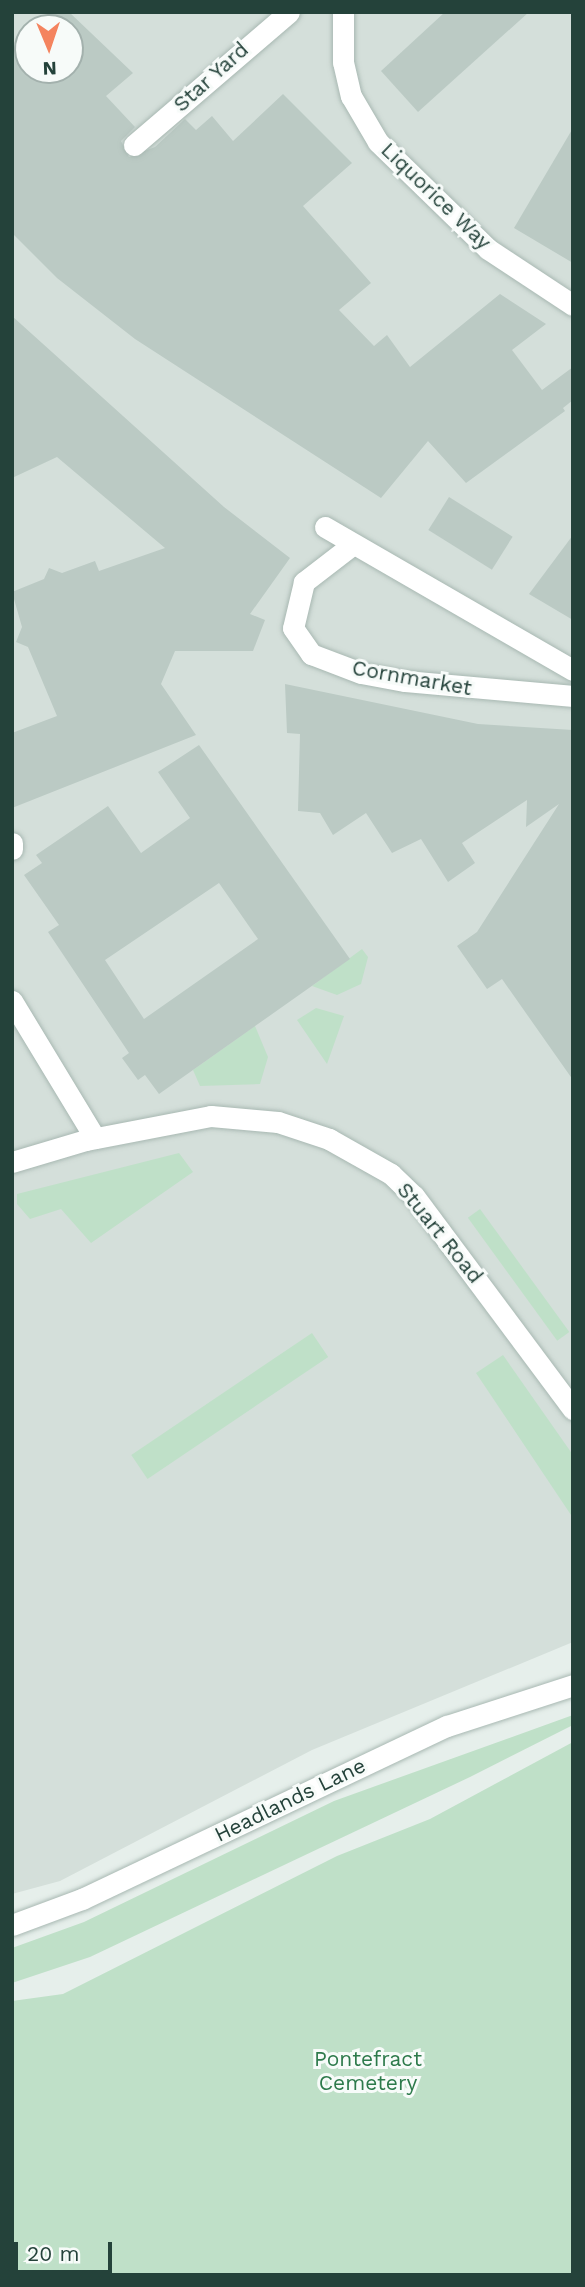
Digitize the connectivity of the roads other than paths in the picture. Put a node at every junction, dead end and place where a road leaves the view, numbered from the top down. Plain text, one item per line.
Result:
1 (289, 12) edge
2 (337, 12) edge
3 (343, 13) edge
4 (134, 145) dead end
5 (573, 305) edge
6 (325, 527) dead end
7 (352, 545) junction
8 (573, 670) edge
9 (573, 696) edge
10 (12, 843) edge
11 (12, 849) edge
12 (12, 1001) edge
13 (95, 1138) junction
14 (12, 1162) edge
15 (573, 1409) edge
16 (573, 1685) edge
17 (12, 1925) edge

1 - 4 street, Star Yard
2 - 3 street
3 - 5 street, Liquorice Way
6 - 7 street
7 - 8 street
7 - 9 street, Cornmarket
10 - 11 street
12 - 13 street
13 - 14 street, Stuart Road
13 - 15 street, Stuart Road
16 - 17 street, Headlands Lane

